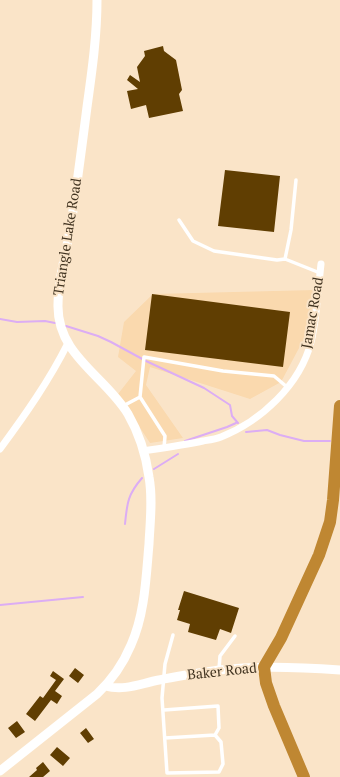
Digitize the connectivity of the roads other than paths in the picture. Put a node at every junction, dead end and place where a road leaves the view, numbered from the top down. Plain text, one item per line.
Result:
1 (97, 0) edge
2 (296, 180) dead end
3 (180, 220) dead end
4 (285, 259) junction
5 (321, 264) dead end
6 (320, 273) junction
7 (68, 343) junction
8 (287, 387) junction
9 (140, 397) junction
10 (122, 406) junction
11 (340, 406) edge
12 (164, 448) junction
13 (0, 449) edge
14 (143, 451) junction
15 (173, 635) dead end
16 (235, 636) dead end
17 (264, 667) junction
18 (219, 670) junction
19 (339, 670) edge
20 (164, 679) junction
21 (105, 686) junction
22 (164, 710) junction
23 (215, 735) junction
24 (165, 738) junction
25 (0, 771) edge
26 (304, 777) edge

1 - 7 street, Triangle Lake Road
2 - 4 lane
3 - 4 lane
4 - 6 lane
5 - 6 street, Jamac Road
6 - 8 street, Jamac Road
7 - 10 street, Triangle Lake Road
7 - 13 street
8 - 9 lane
8 - 12 street, Jamac Road
9 - 10 lane
9 - 12 lane
10 - 14 street, Triangle Lake Road
11 - 17 highway
12 - 14 street, Jamac Road
14 - 21 street, Triangle Lake Road
15 - 20 lane
16 - 18 lane
17 - 18 street, Baker Road
17 - 19 street, Baker Road
17 - 26 highway
18 - 20 street, Baker Road
20 - 21 street, Baker Road
20 - 22 lane
21 - 25 street, Triangle Lake Road
22 - 23 lane
22 - 24 lane
23 - 24 lane
23 - 24 lane

